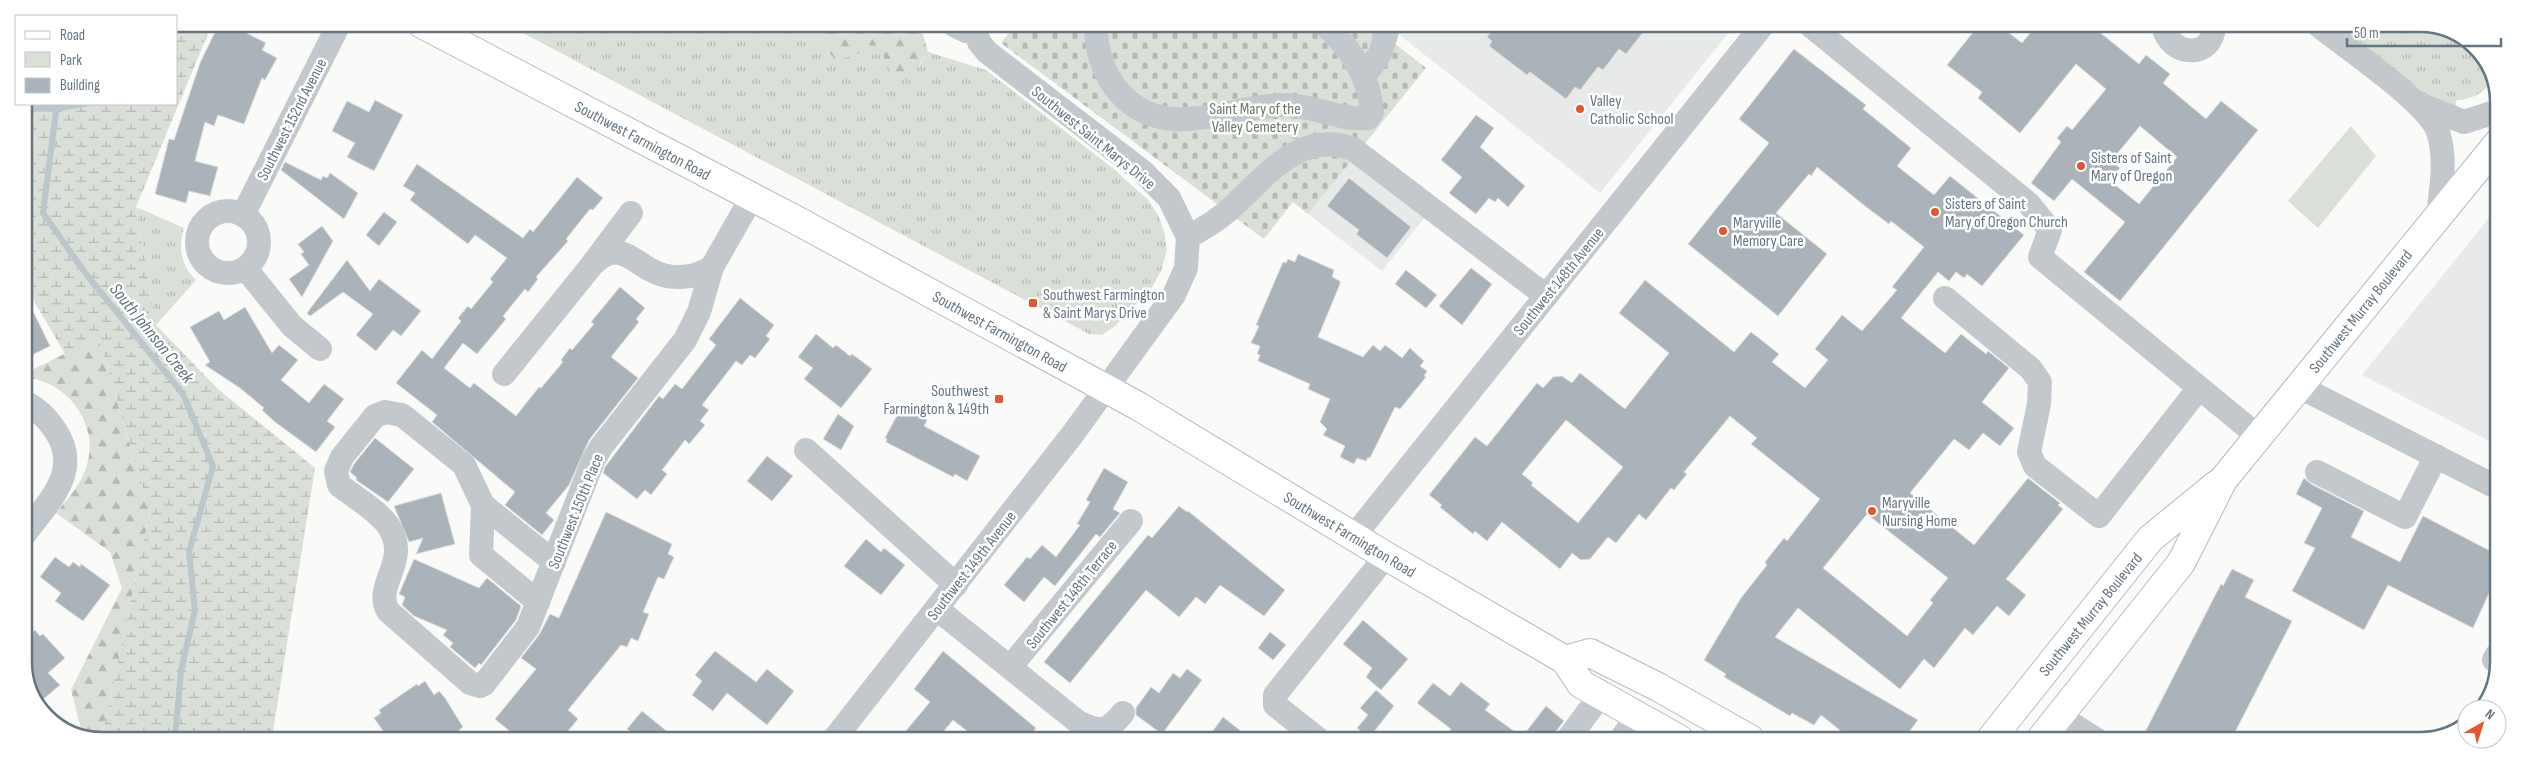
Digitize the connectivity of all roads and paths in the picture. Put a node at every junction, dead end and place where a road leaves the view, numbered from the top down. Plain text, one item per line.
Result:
1 (335, 33) edge
2 (439, 33) edge
3 (972, 33) edge
4 (1096, 33) edge
5 (1333, 33) edge
6 (1387, 33) edge
7 (1756, 33) edge
8 (1819, 33) edge
9 (2166, 33) edge
10 (2213, 33) edge
11 (2327, 33) edge
12 (1364, 77) junction
13 (2417, 104) junction
14 (1329, 113) junction
15 (2489, 114) edge
16 (1332, 143) junction
17 (2489, 154) edge
18 (752, 196) junction
19 (631, 213) dead end
20 (244, 215) junction
21 (2438, 216) junction
22 (1188, 237) junction
23 (592, 266) junction
24 (712, 267) junction
25 (246, 269) junction
26 (1546, 296) junction
27 (1945, 298) dead end
28 (320, 349) dead end
29 (504, 374) dead end
30 (2298, 386) junction
31 (2199, 388) junction
32 (1105, 389) junction
33 (33, 406) edge
34 (2258, 436) junction
35 (806, 450) dead end
36 (2436, 456) junction
37 (2316, 472) dead end
38 (2223, 480) junction
39 (2490, 484) edge
40 (482, 505) junction
41 (1130, 521) dead end
42 (33, 522) edge
43 (1354, 536) junction
44 (1386, 556) junction
45 (554, 562) junction
46 (956, 585) junction
47 (538, 602) junction
48 (937, 609) junction
49 (1565, 660) junction
50 (1011, 666) junction
51 (1600, 696) junction
52 (1123, 713) dead end
53 (1637, 716) junction
54 (2059, 716) junction
55 (840, 732) edge
56 (1309, 732) edge
57 (1573, 732) edge
58 (1626, 732) edge
59 (1662, 732) edge
60 (1736, 732) edge
61 (1996, 732) edge
62 (2046, 732) edge
63 (2084, 732) edge

1 - 20 street, Southwest 152nd Avenue
2 - 18 main road, Southwest Farmington Road
3 - 22 street, Southwest Saint Marys Drive
4 - 14 street
5 - 12 street
6 - 12 street
7 - 26 street, Southwest 148th Avenue
8 - 31 street
9 - 10 street
11 - 13 street
12 - 14 street
13 - 15 street
13 - 21 street
14 - 16 street
16 - 22 street
16 - 26 street
17 - 21 main road, Southwest Murray Boulevard
18 - 24 street, Southwest 150th Place
18 - 32 main road, Southwest Farmington Road
19 - 23 street
20 - 25 street
20 - 25 street
21 - 30 main road, Southwest Murray Boulevard
22 - 32 street, Southwest Saint Marys Drive
23 - 24 street
23 - 29 street
24 - 45 street, Southwest 150th Place
25 - 28 street
26 - 43 street, Southwest 148th Avenue
27 - 31 street
30 - 34 main road, Southwest Murray Boulevard
30 - 36 street
31 - 34 street
32 - 43 main road, Southwest Farmington Road
32 - 46 street, Southwest 149th Avenue
33 - 42 street
34 - 38 main road, Southwest Murray Boulevard
35 - 46 street
36 - 37 street
36 - 39 street
38 - 54 main road, Southwest Murray Boulevard
38 - 61 main road, Southwest Murray Boulevard
40 - 45 street
40 - 47 street
40 - 47 street, Southwest 150th Place
41 - 50 street, Southwest 148th Terrace
43 - 44 main road, Southwest Farmington Road
44 - 49 main road, Southwest Farmington Road
44 - 56 street
45 - 47 street, Southwest 150th Place
46 - 48 street, Southwest 149th Avenue
48 - 50 street
48 - 55 street, Southwest 149th Avenue
49 - 51 main road, Southwest Farmington Road
49 - 60 main road
50 - 52 street
51 - 53 main road, Southwest Farmington Road
51 - 57 street
53 - 58 street
53 - 59 main road, Southwest Farmington Road
54 - 62 main road, Southwest Murray Boulevard
54 - 63 street

